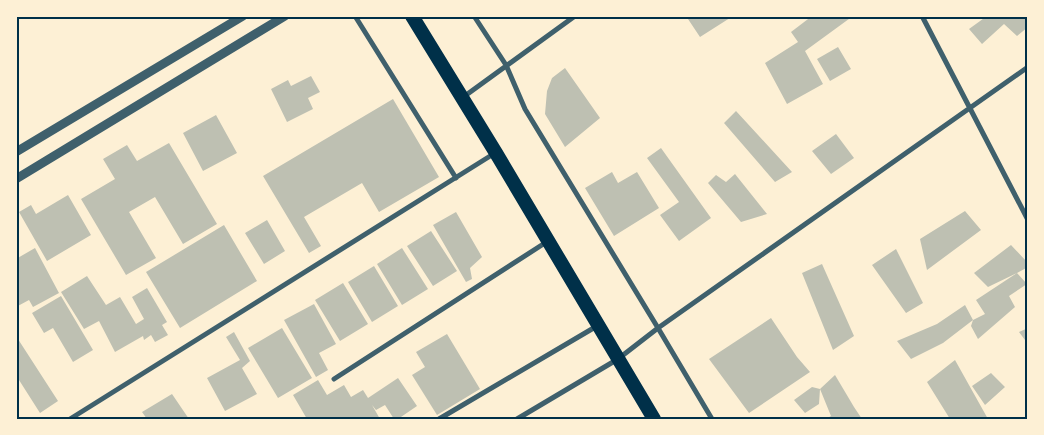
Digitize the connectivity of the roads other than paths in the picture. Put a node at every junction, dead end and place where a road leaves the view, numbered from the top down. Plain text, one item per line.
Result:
1 (243, 16) edge
2 (285, 16) edge
3 (356, 16) edge
4 (412, 16) edge
5 (474, 16) edge
6 (575, 16) edge
7 (922, 16) edge
8 (506, 65) junction
9 (1028, 66) edge
10 (462, 98) junction
11 (969, 107) junction
12 (16, 152) edge
13 (496, 153) junction
14 (456, 178) junction
15 (16, 179) edge
16 (1028, 220) edge
17 (548, 241) junction
18 (598, 325) junction
19 (658, 328) junction
20 (618, 359) junction
21 (334, 379) dead end
22 (70, 419) edge
23 (439, 419) edge
24 (517, 419) edge
25 (654, 419) edge
26 (712, 419) edge

1 - 12 street
2 - 15 street
3 - 14 street
4 - 10 highway
5 - 8 street
6 - 8 street
7 - 11 street
8 - 10 street
8 - 19 street
9 - 11 street
10 - 13 highway
11 - 16 street
11 - 19 street
13 - 14 street
13 - 17 highway
14 - 22 street
17 - 18 highway
17 - 21 street
18 - 20 highway
18 - 23 street
19 - 20 street
19 - 26 street
20 - 24 street
20 - 25 highway

